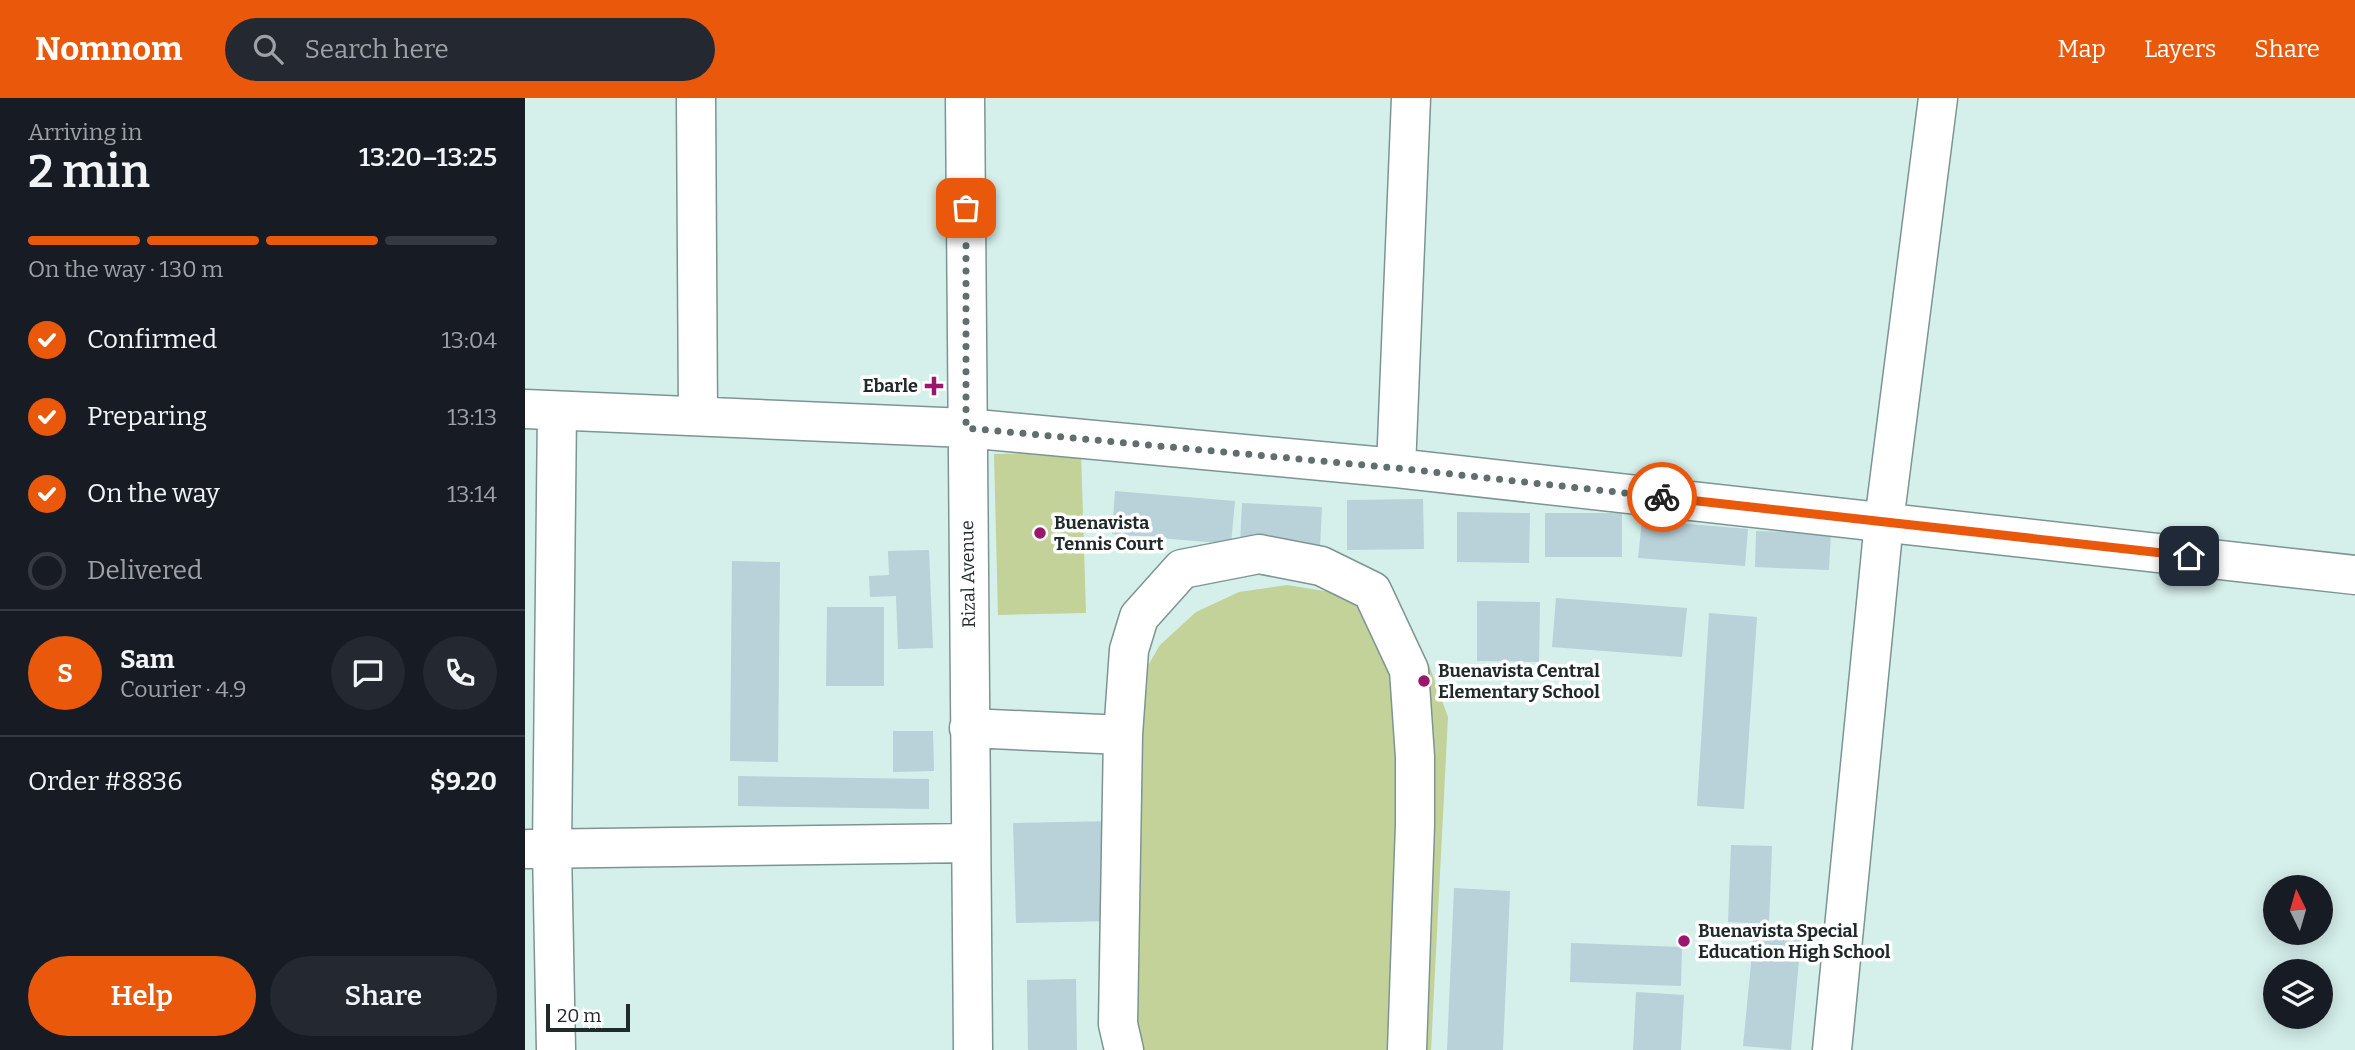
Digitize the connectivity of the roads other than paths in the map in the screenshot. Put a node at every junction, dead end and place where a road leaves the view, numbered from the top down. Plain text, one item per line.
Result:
1 (696, 98) edge
2 (965, 98) edge
3 (1411, 98) edge
4 (1938, 98) edge
5 (541, 410) edge
6 (698, 416) junction
7 (966, 428) junction
8 (1396, 468) junction
9 (1884, 522) junction
10 (2355, 575) edge
11 (969, 728) junction
12 (1123, 735) junction
13 (971, 843) junction
14 (538, 849) edge
15 (556, 1050) edge
16 (973, 1050) edge
17 (1124, 1050) edge
18 (1407, 1050) edge
19 (1832, 1050) edge

1 - 6 street
2 - 7 street, Rizal Avenue
3 - 8 street
4 - 9 street
5 - 6 street
5 - 14 street
6 - 7 street
7 - 8 street
7 - 11 street, Rizal Avenue
8 - 9 street
9 - 10 street
9 - 19 street
11 - 12 street
11 - 13 street, Rizal Avenue
12 - 17 street
12 - 18 street
13 - 14 street
13 - 16 street, Rizal Avenue
14 - 15 street

